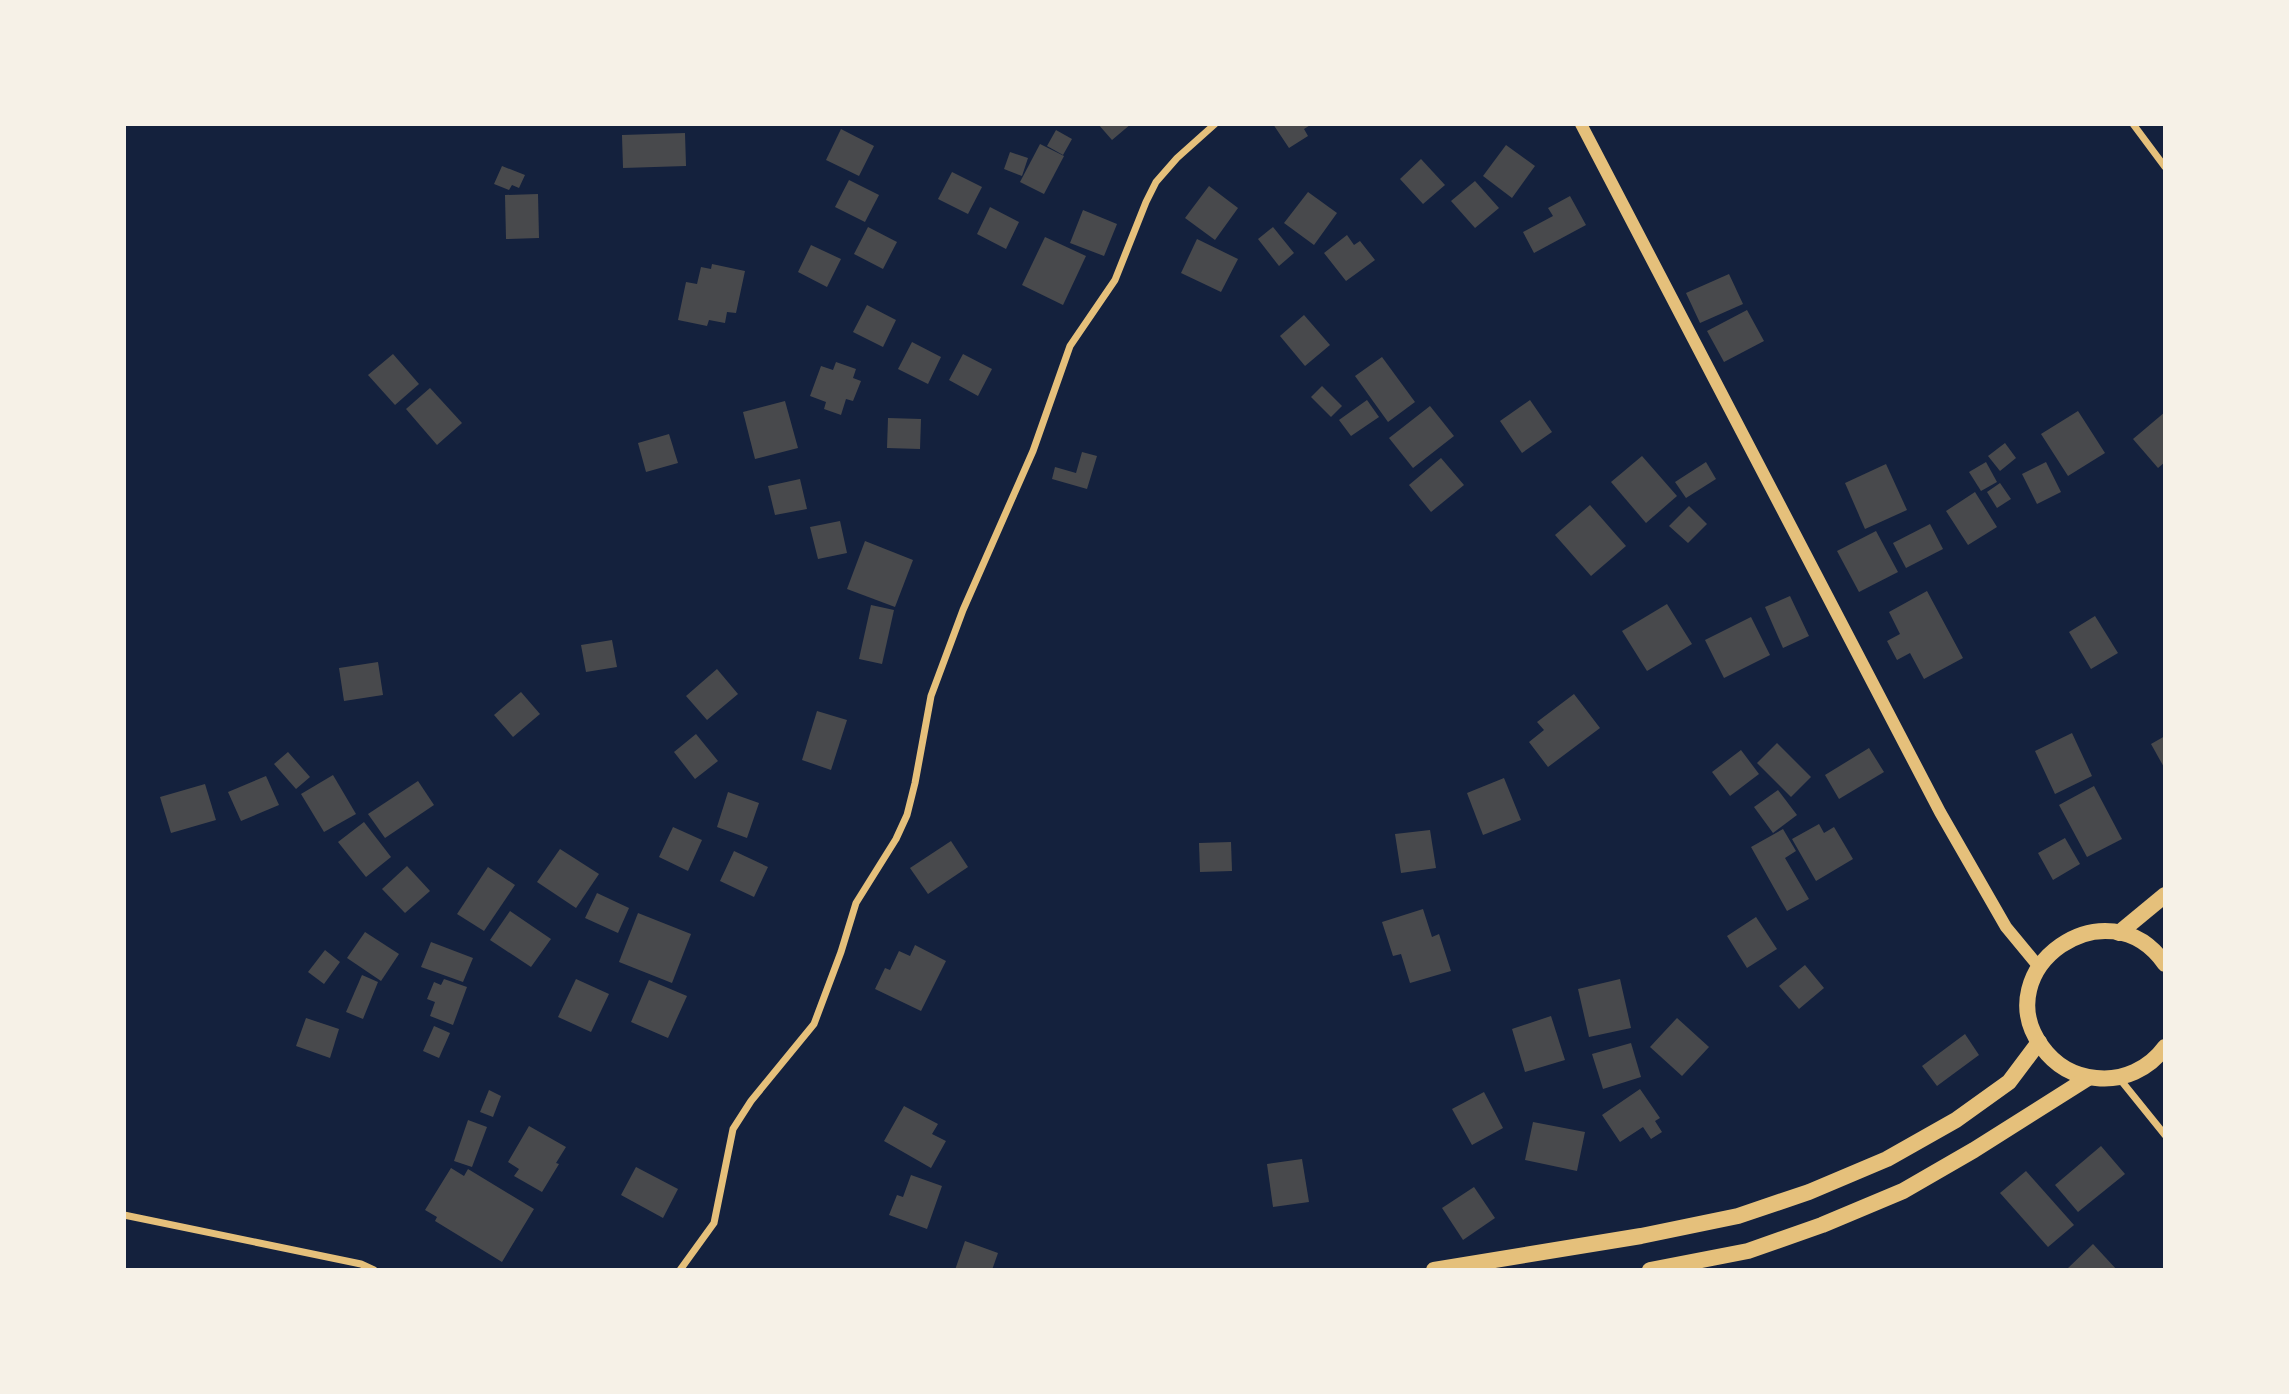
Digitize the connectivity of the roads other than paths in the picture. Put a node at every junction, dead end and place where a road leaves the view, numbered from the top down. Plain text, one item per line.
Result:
1 (1215, 124) edge
2 (1581, 124) edge
3 (2133, 124) edge
4 (2165, 167) edge
5 (2165, 895) edge
6 (2119, 933) junction
7 (2165, 964) edge
8 (2039, 967) junction
9 (2039, 1042) junction
10 (2165, 1047) edge
11 (2088, 1078) junction
12 (2118, 1078) junction
13 (2165, 1135) edge
14 (124, 1215) edge
15 (374, 1270) edge
16 (680, 1270) edge
17 (1434, 1270) edge
18 (1650, 1270) edge

1 - 16 street
2 - 8 street
3 - 4 street
5 - 6 highway
6 - 7 highway
6 - 8 highway
8 - 9 highway
9 - 11 highway
9 - 17 highway
10 - 12 highway
11 - 12 highway
11 - 18 highway
12 - 13 street
14 - 15 street

